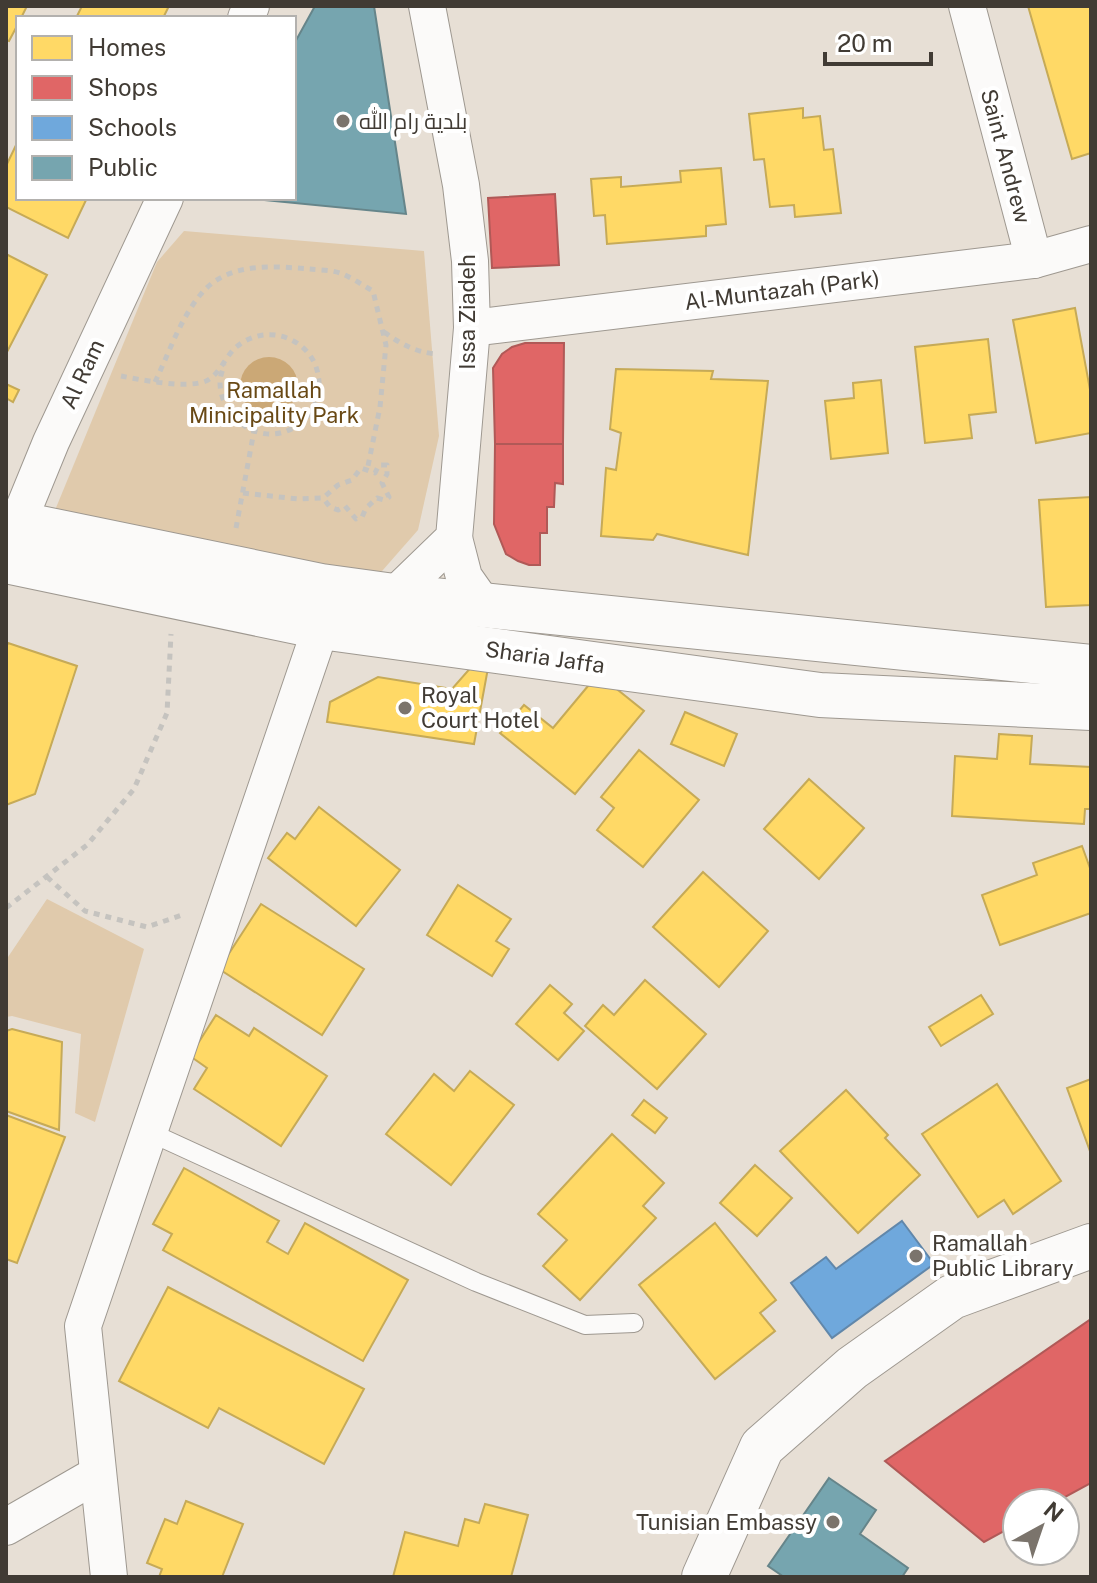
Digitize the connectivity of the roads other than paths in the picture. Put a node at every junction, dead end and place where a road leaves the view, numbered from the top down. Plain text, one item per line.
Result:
1 (427, 6) edge
2 (967, 6) edge
3 (164, 200) edge
4 (1091, 244) edge
5 (1034, 260) junction
6 (471, 342) junction
7 (454, 538) junction
8 (9, 540) edge
9 (394, 596) junction
10 (483, 604) junction
11 (321, 627) junction
12 (1091, 667) edge
13 (1091, 708) edge
14 (149, 1132) junction
15 (1091, 1246) edge
16 (634, 1323) dead end
17 (98, 1474) junction
18 (6, 1527) edge
19 (109, 1577) edge
20 (704, 1577) edge

1 - 6 street, Issa Ziadeh
2 - 5 street, Saint Andrew
3 - 8 street, Al Ram
4 - 5 street, Al-Muntazah (Park)
5 - 6 street, Al-Muntazah (Park)
6 - 7 street, Issa Ziadeh
7 - 9 street
7 - 10 street, Issa Ziadeh
8 - 9 main road, Sharia Jaffa
8 - 11 main road, Sharia Jaffa
9 - 10 main road, Sharia Jaffa
9 - 11 street
10 - 12 main road, Sharia Jaffa
11 - 13 main road, Sharia Jaffa
11 - 14 street
14 - 16 lane
14 - 17 street
15 - 20 main road
17 - 18 street
17 - 19 street

